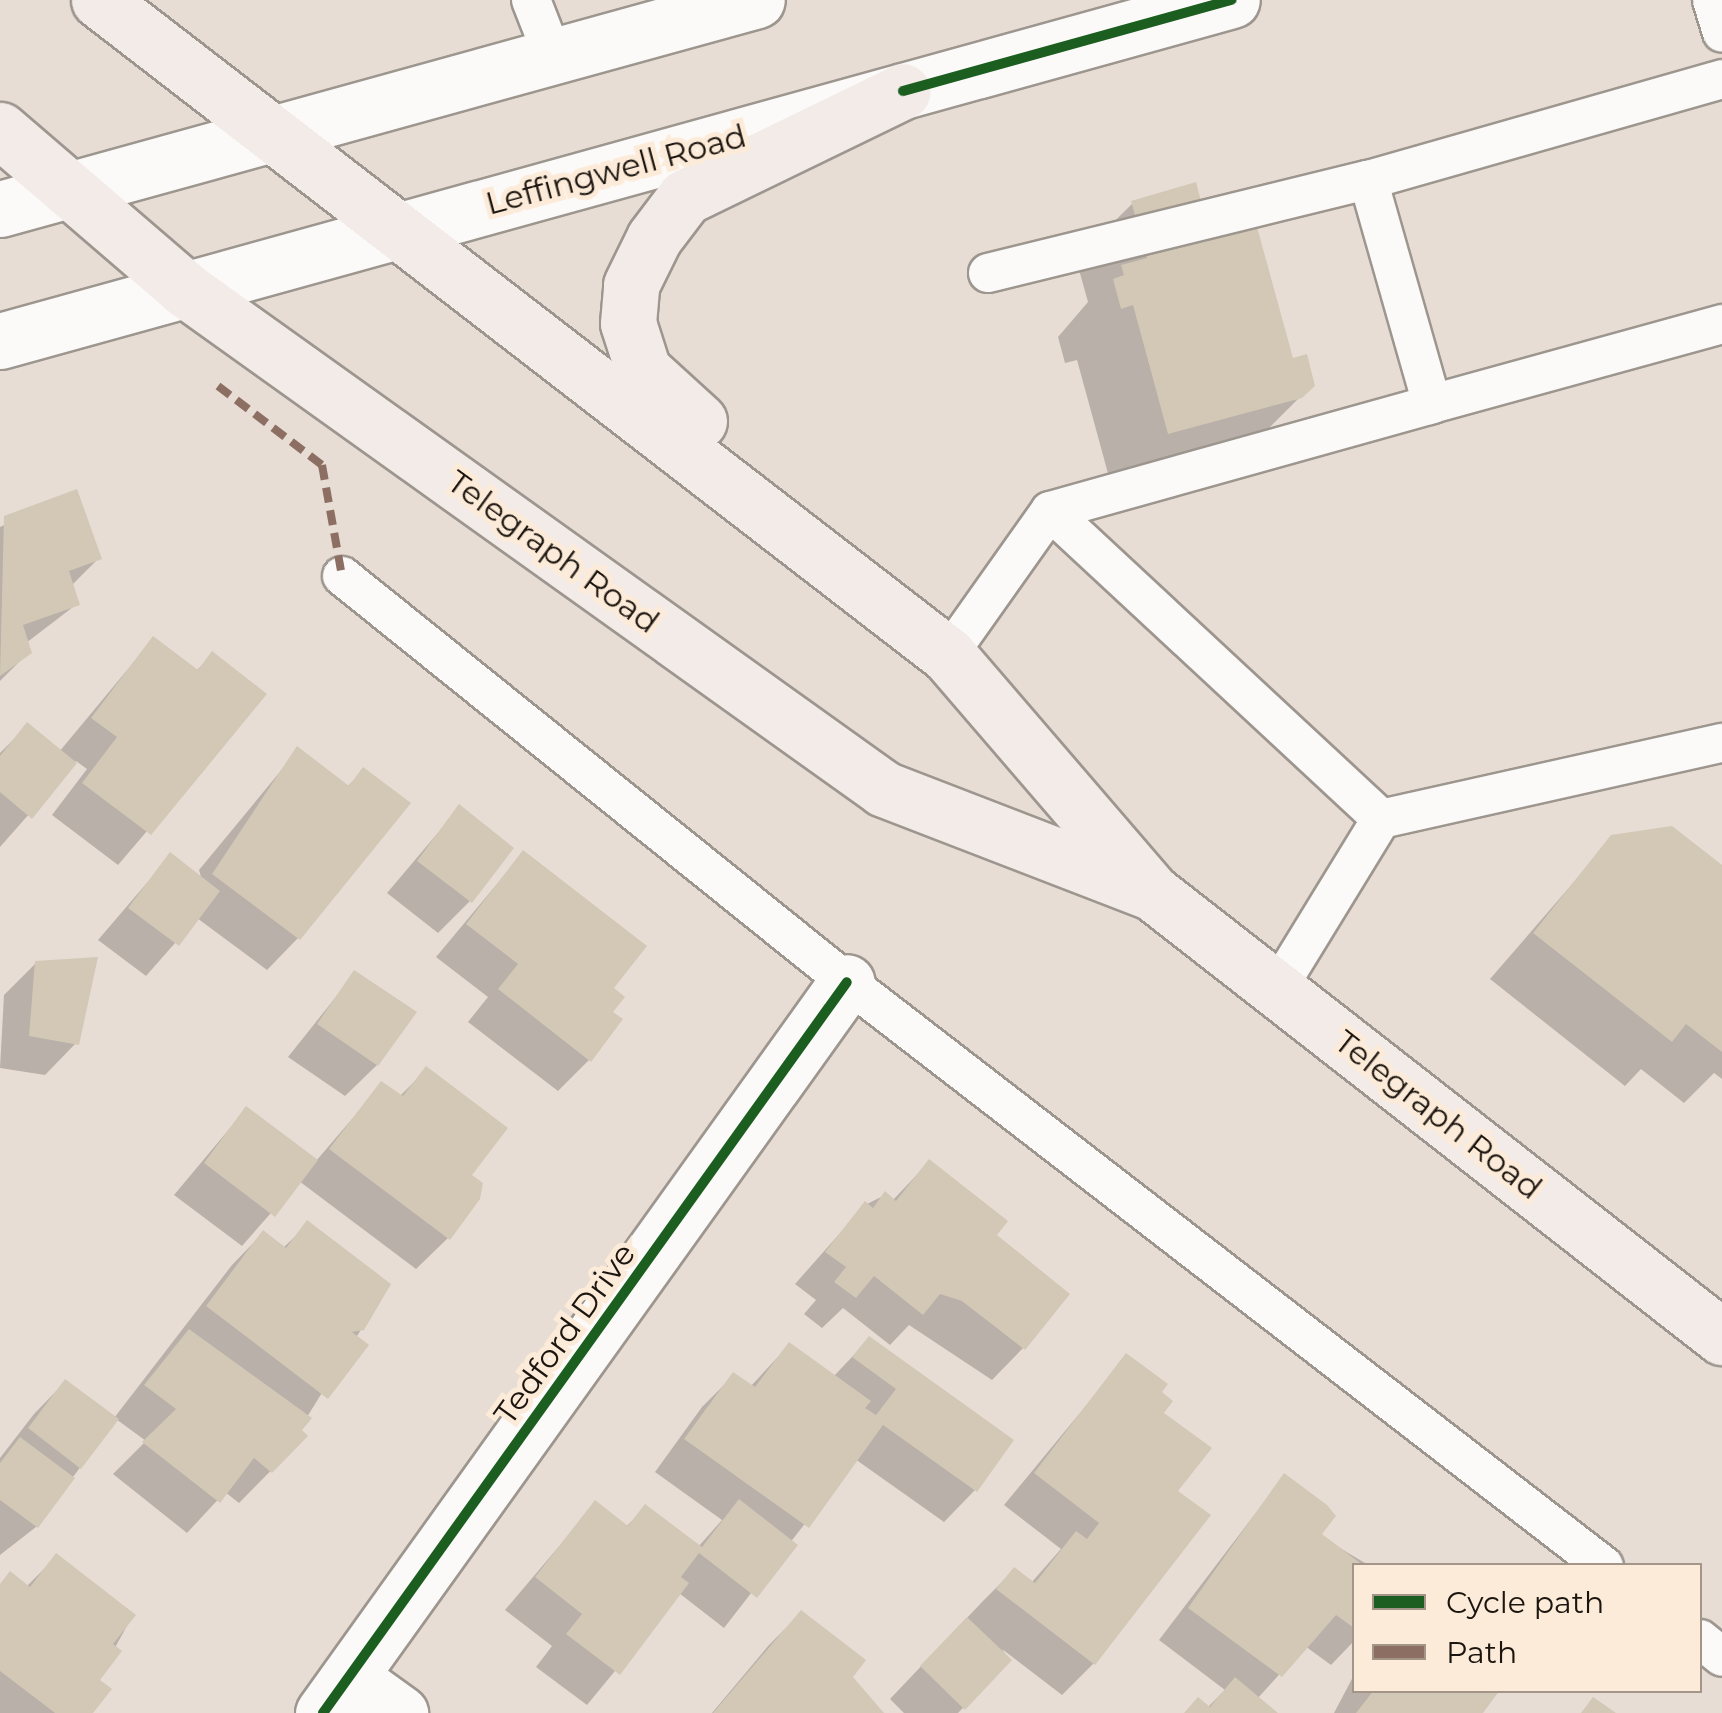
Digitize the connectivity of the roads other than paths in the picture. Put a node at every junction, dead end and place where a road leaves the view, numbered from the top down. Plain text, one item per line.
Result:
1 (98, 0) edge
2 (532, 0) edge
3 (757, 0) edge
4 (1232, 0) edge
5 (1712, 0) edge
6 (1722, 32) edge
7 (553, 56) junction
8 (1722, 80) edge
9 (903, 91) junction
10 (0, 130) edge
11 (273, 133) junction
12 (1368, 180) junction
13 (73, 188) junction
14 (0, 209) edge
15 (404, 230) junction
16 (988, 273) dead end
17 (186, 290) junction
18 (1722, 324) edge
19 (0, 341) edge
20 (1432, 404) junction
21 (1050, 511) junction
22 (342, 576) dead end
23 (874, 597) junction
24 (948, 655) junction
25 (1722, 743) edge
26 (1381, 819) junction
27 (1154, 893) junction
28 (847, 982) junction
29 (1277, 990) junction
30 (1722, 1337) edge
31 (1600, 1563) edge
32 (1702, 1642) edge
33 (1722, 1657) edge
34 (337, 1695) edge
35 (400, 1713) edge

1 - 11 main road, Telegraph Road
2 - 7 lane
3 - 7 main road
4 - 9 main road, Leffingwell Road
5 - 6 lane
7 - 11 main road
8 - 12 lane
9 - 15 main road, Leffingwell Road
9 - 23 main road
10 - 13 main road, Telegraph Road
11 - 13 main road
11 - 15 main road, Telegraph Road
12 - 16 lane
12 - 20 lane
13 - 14 main road
13 - 17 main road, Telegraph Road
15 - 17 main road, Leffingwell Road
15 - 23 main road, Telegraph Road
17 - 19 main road, Leffingwell Road
17 - 27 main road, Telegraph Road
18 - 20 lane
20 - 21 lane
21 - 24 lane
21 - 26 lane
22 - 28 lane
23 - 24 main road, Telegraph Road
24 - 27 main road, Telegraph Road
25 - 26 lane
26 - 29 lane
27 - 29 main road, Telegraph Road
28 - 31 lane
28 - 34 main road, Tedford Drive
29 - 30 main road, Telegraph Road
32 - 33 lane
34 - 35 main road

